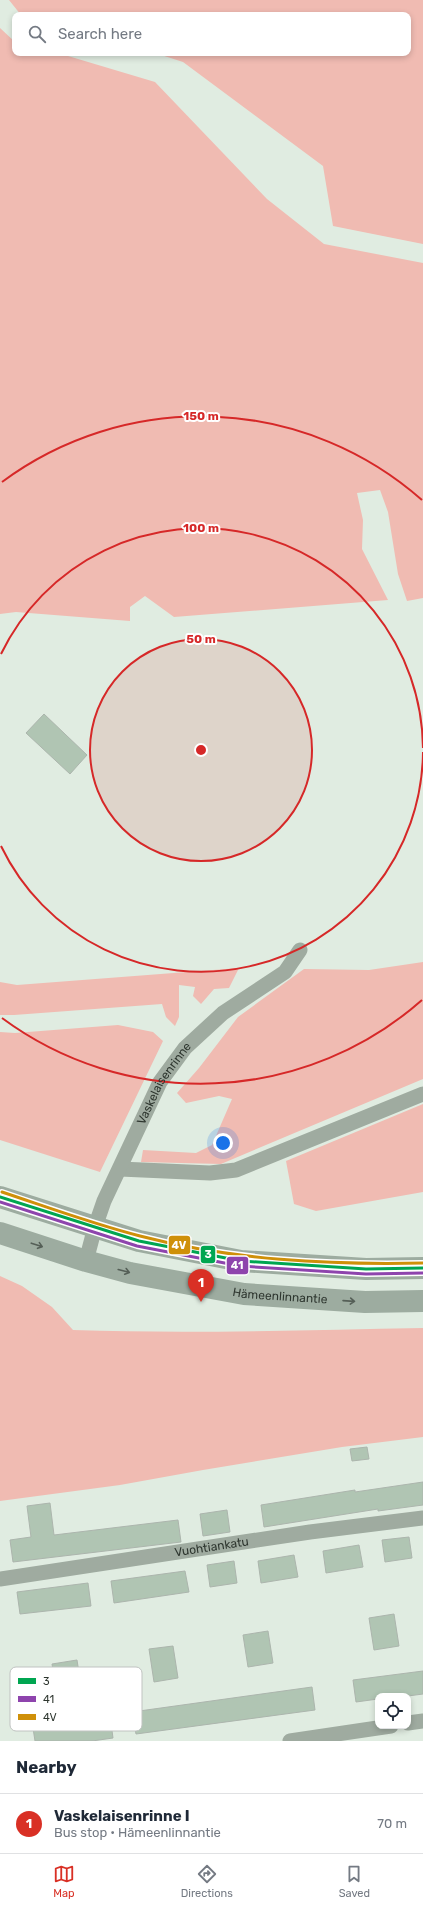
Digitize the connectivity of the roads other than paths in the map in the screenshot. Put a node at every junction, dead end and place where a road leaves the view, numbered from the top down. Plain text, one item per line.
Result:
1 (300, 950) dead end
2 (423, 1094) edge
3 (120, 1169) junction
4 (0, 1196) edge
5 (95, 1227) junction
6 (0, 1233) edge
7 (86, 1261) junction
8 (423, 1268) edge
9 (423, 1301) edge
10 (423, 1518) edge
11 (0, 1578) edge
12 (423, 1721) edge
13 (411, 1723) edge
14 (375, 1728) edge
15 (290, 1741) edge

1 - 3 street, Vaskelaisenrinne
2 - 3 street
3 - 5 street, Vaskelaisenrinne
4 - 5 main road
5 - 7 street, Vaskelaisenrinne
5 - 8 main road
6 -> 7 main road, Hämeenlinnantie
7 -> 9 main road, Hämeenlinnantie
10 - 11 street, Vuohtiankatu
12 - 13 street
14 - 15 street

